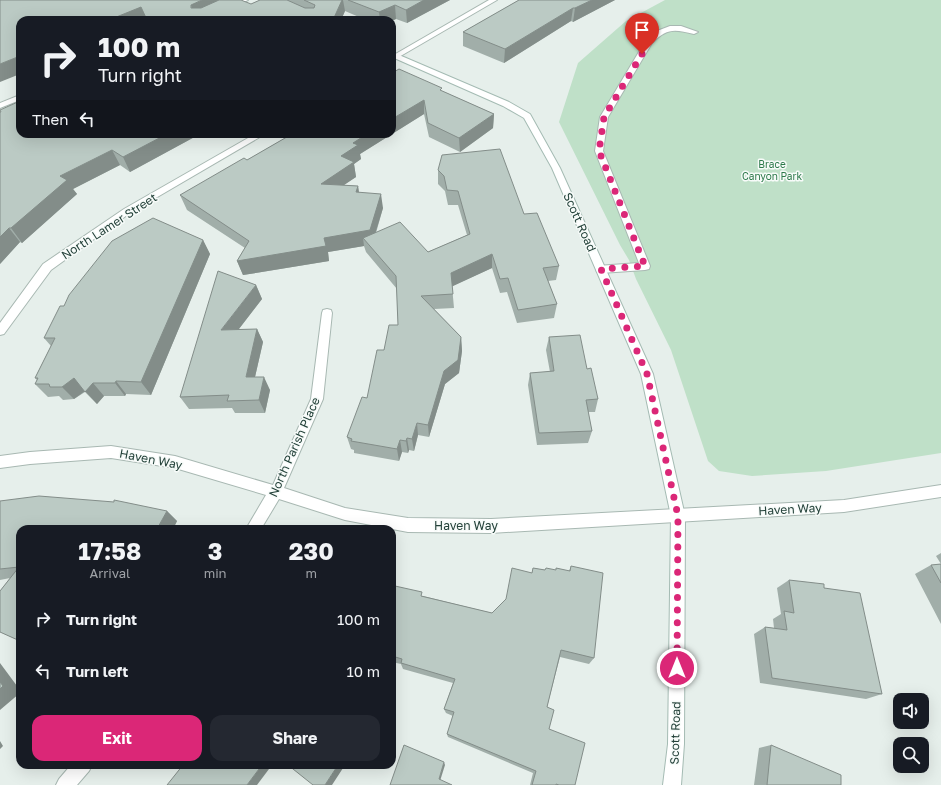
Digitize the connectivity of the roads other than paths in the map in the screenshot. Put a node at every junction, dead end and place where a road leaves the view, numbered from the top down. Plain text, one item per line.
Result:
1 (245, 0) edge
2 (494, 0) edge
3 (208, 16) edge
4 (694, 32) dead end
5 (396, 55) edge
6 (396, 57) edge
7 (16, 99) edge
8 (0, 106) edge
9 (255, 138) edge
10 (601, 269) junction
11 (327, 314) dead end
12 (0, 331) edge
13 (0, 462) edge
14 (941, 491) edge
15 (276, 492) junction
16 (678, 516) junction
17 (255, 525) edge
18 (79, 769) edge
19 (65, 785) edge
20 (672, 785) edge

1 - 3 street
2 - 5 street
4 - 10 street
6 - 10 street, Scott Road
7 - 8 street
9 - 12 street, North Lamer Street
10 - 16 street, Scott Road
11 - 15 street, North Parish Place
13 - 15 street, Haven Way
14 - 16 street, Haven Way
15 - 16 street, Haven Way
15 - 17 street, North Parish Place
16 - 20 street, Scott Road
18 - 19 street

